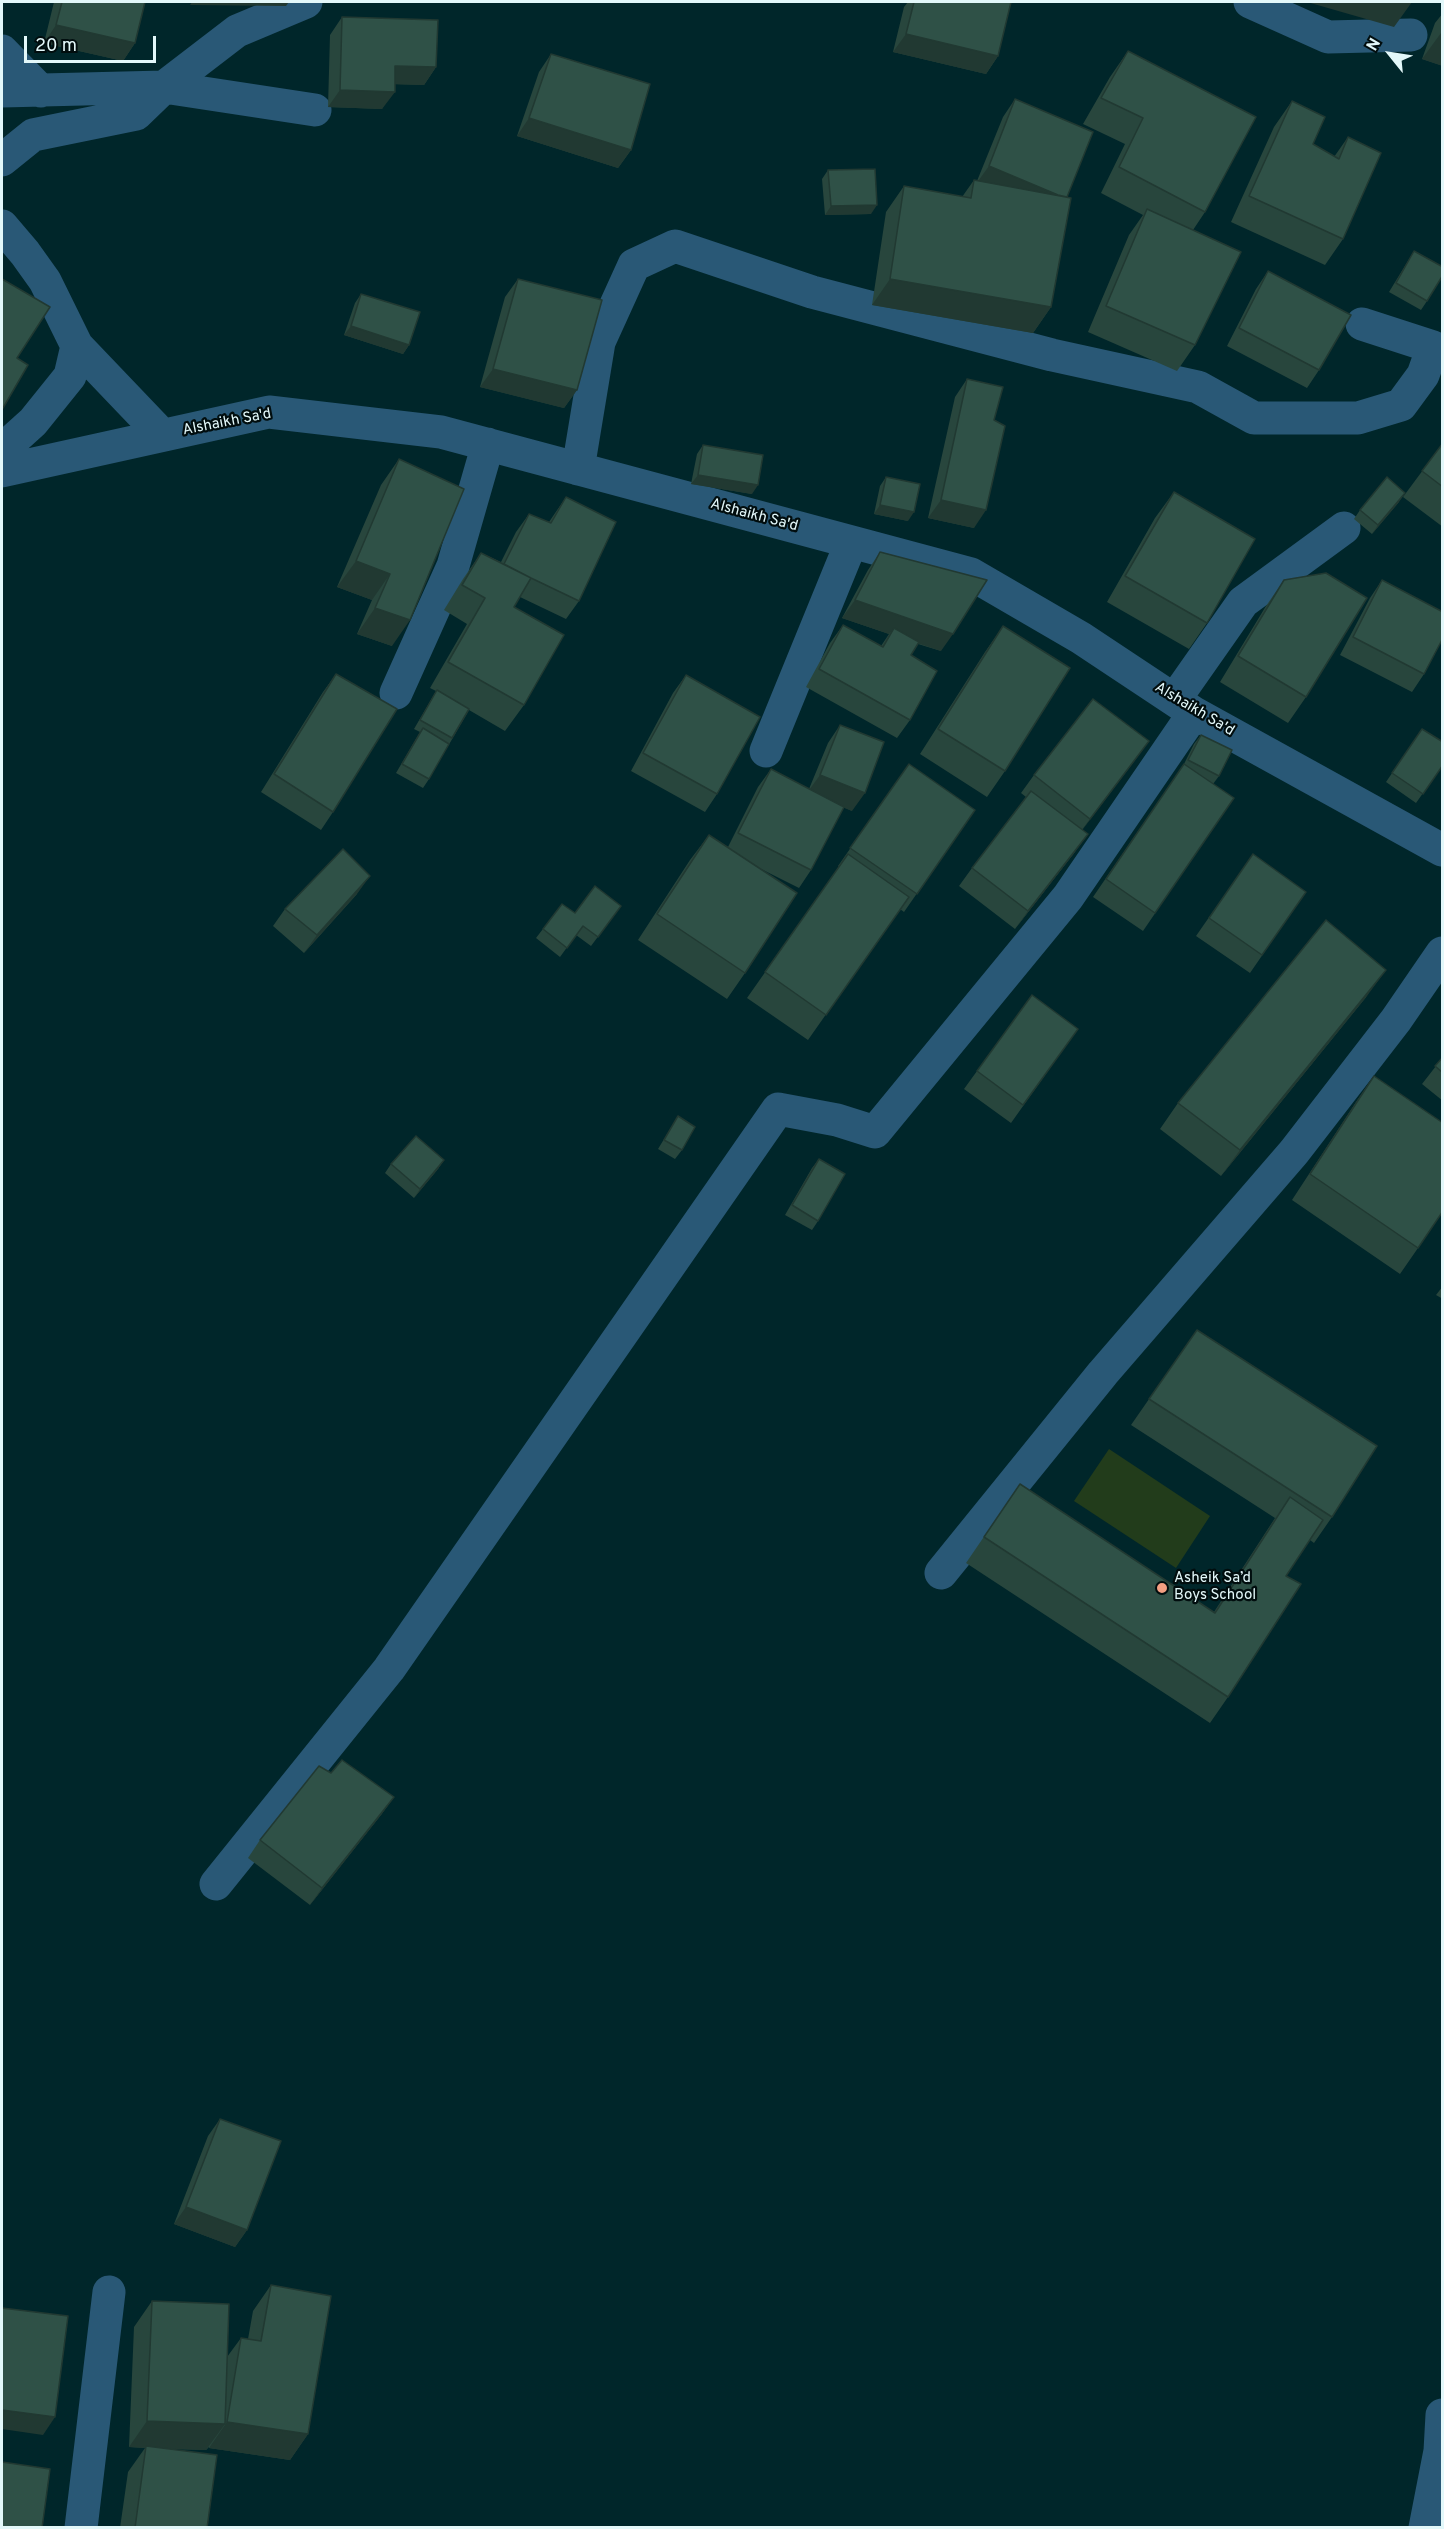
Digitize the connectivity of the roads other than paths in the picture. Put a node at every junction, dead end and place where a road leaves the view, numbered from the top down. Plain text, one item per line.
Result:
1 (306, 2) edge
2 (1250, 2) edge
3 (1411, 35) dead end
4 (2, 51) edge
5 (164, 87) junction
6 (41, 91) junction
7 (2, 92) edge
8 (315, 110) dead end
9 (2, 160) edge
10 (2, 226) edge
11 (1362, 324) dead end
12 (77, 346) junction
13 (162, 435) junction
14 (488, 444) junction
15 (2, 450) edge
16 (578, 469) junction
17 (2, 471) edge
18 (1344, 528) dead end
19 (851, 543) junction
20 (396, 693) dead end
21 (1185, 706) junction
22 (766, 751) dead end
23 (1443, 850) edge
24 (1443, 953) edge
25 (941, 1573) dead end
26 (216, 1884) dead end
27 (110, 2292) dead end
28 (1443, 2415) edge
29 (81, 2528) edge
30 (1425, 2528) edge

1 - 5 street
2 - 3 street
4 - 6 street
5 - 6 street
5 - 8 street
5 - 9 street
6 - 7 street
10 - 12 street
11 - 16 street
12 - 13 street
12 - 15 street
13 - 14 street, Alshaikh Sa'd
13 - 17 street, Alshaikh Sa'd
14 - 16 street, Alshaikh Sa'd
14 - 20 street
16 - 19 street, Alshaikh Sa'd
18 - 21 street
19 - 21 street, Alshaikh Sa'd
19 - 22 street
21 - 23 street, Alshaikh Sa'd
21 - 26 street
24 - 25 street
27 - 29 street
28 - 30 street

